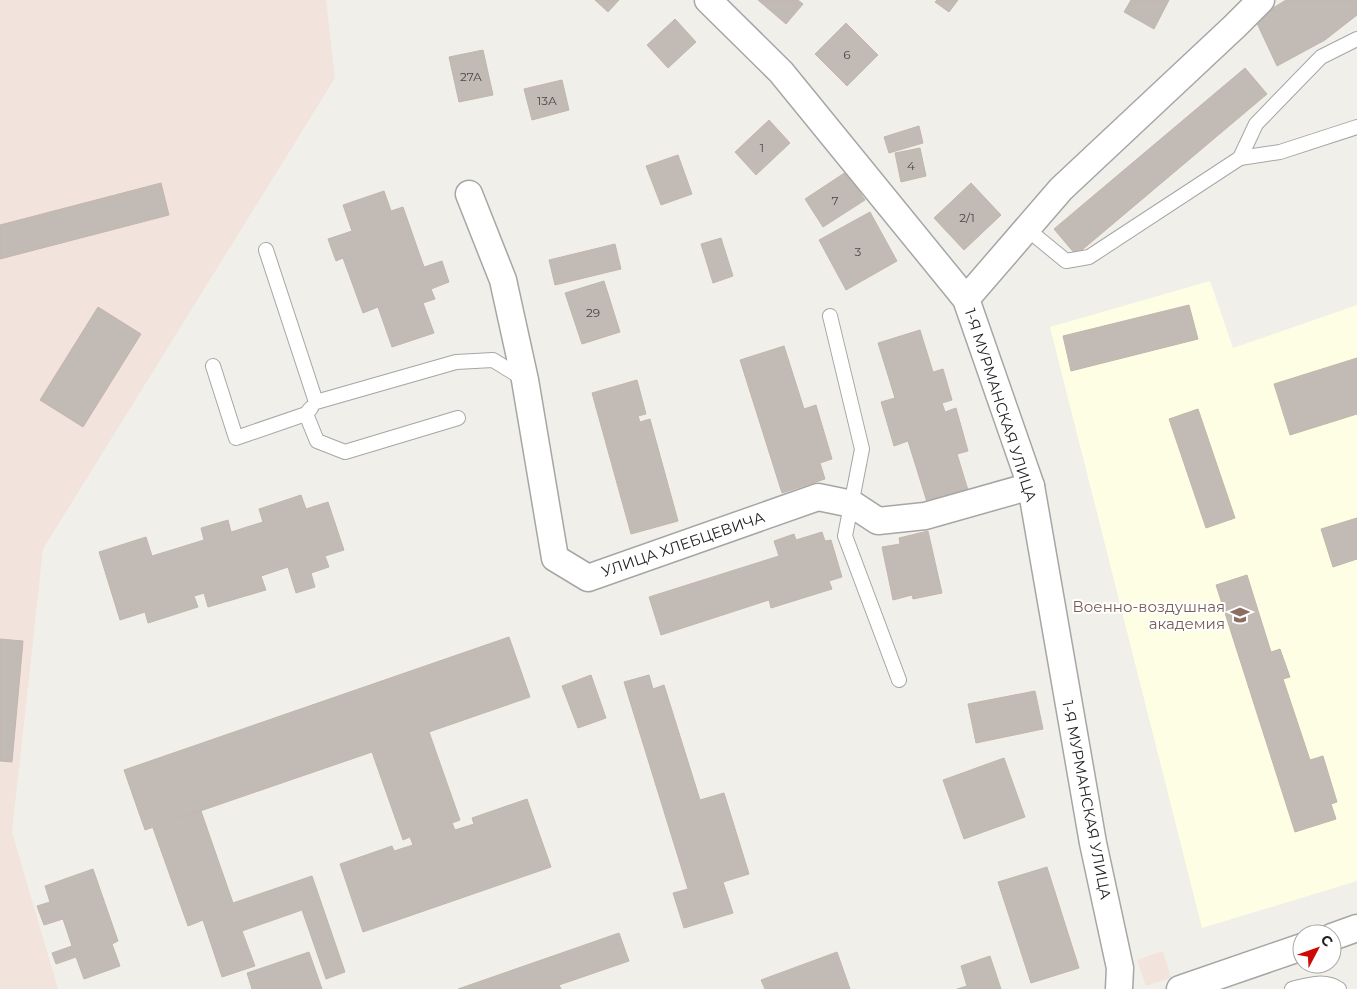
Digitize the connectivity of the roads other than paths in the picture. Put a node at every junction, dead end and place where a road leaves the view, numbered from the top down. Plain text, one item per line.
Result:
1 (708, 0) edge
2 (1260, 0) edge
3 (1357, 39) edge
4 (1357, 127) edge
5 (1240, 158) junction
6 (469, 194) dead end
7 (1027, 229) junction
8 (266, 250) dead end
9 (966, 299) junction
10 (830, 316) dead end
11 (214, 366) dead end
12 (525, 380) junction
13 (316, 402) junction
14 (306, 414) junction
15 (458, 418) dead end
16 (1031, 486) junction
17 (852, 504) junction
18 (899, 680) dead end
19 (1357, 928) edge
20 (1342, 933) edge
21 (1292, 950) edge
22 (1119, 989) edge
23 (1180, 989) edge
24 (1292, 989) edge
25 (1339, 989) edge

1 - 9 street, 1-Я МУРМАНСКАЯ УЛИЦА
2 - 7 street
3 - 5 lane
4 - 5 lane
5 - 7 lane
6 - 12 street, УЛИЦА ХЛЕБЦЕВИЧА
7 - 9 street
8 - 13 lane
9 - 16 street, 1-Я МУРМАНСКАЯ УЛИЦА
10 - 17 lane
11 - 14 lane
12 - 13 lane
12 - 17 street, УЛИЦА ХЛЕБЦЕВИЧА
13 - 14 lane
14 - 15 lane
16 - 17 street, УЛИЦА ХЛЕБЦЕВИЧА
16 - 22 street, 1-Я МУРМАНСКАЯ УЛИЦА
17 - 18 lane
19 - 20 street
21 - 23 street
24 - 25 lane

